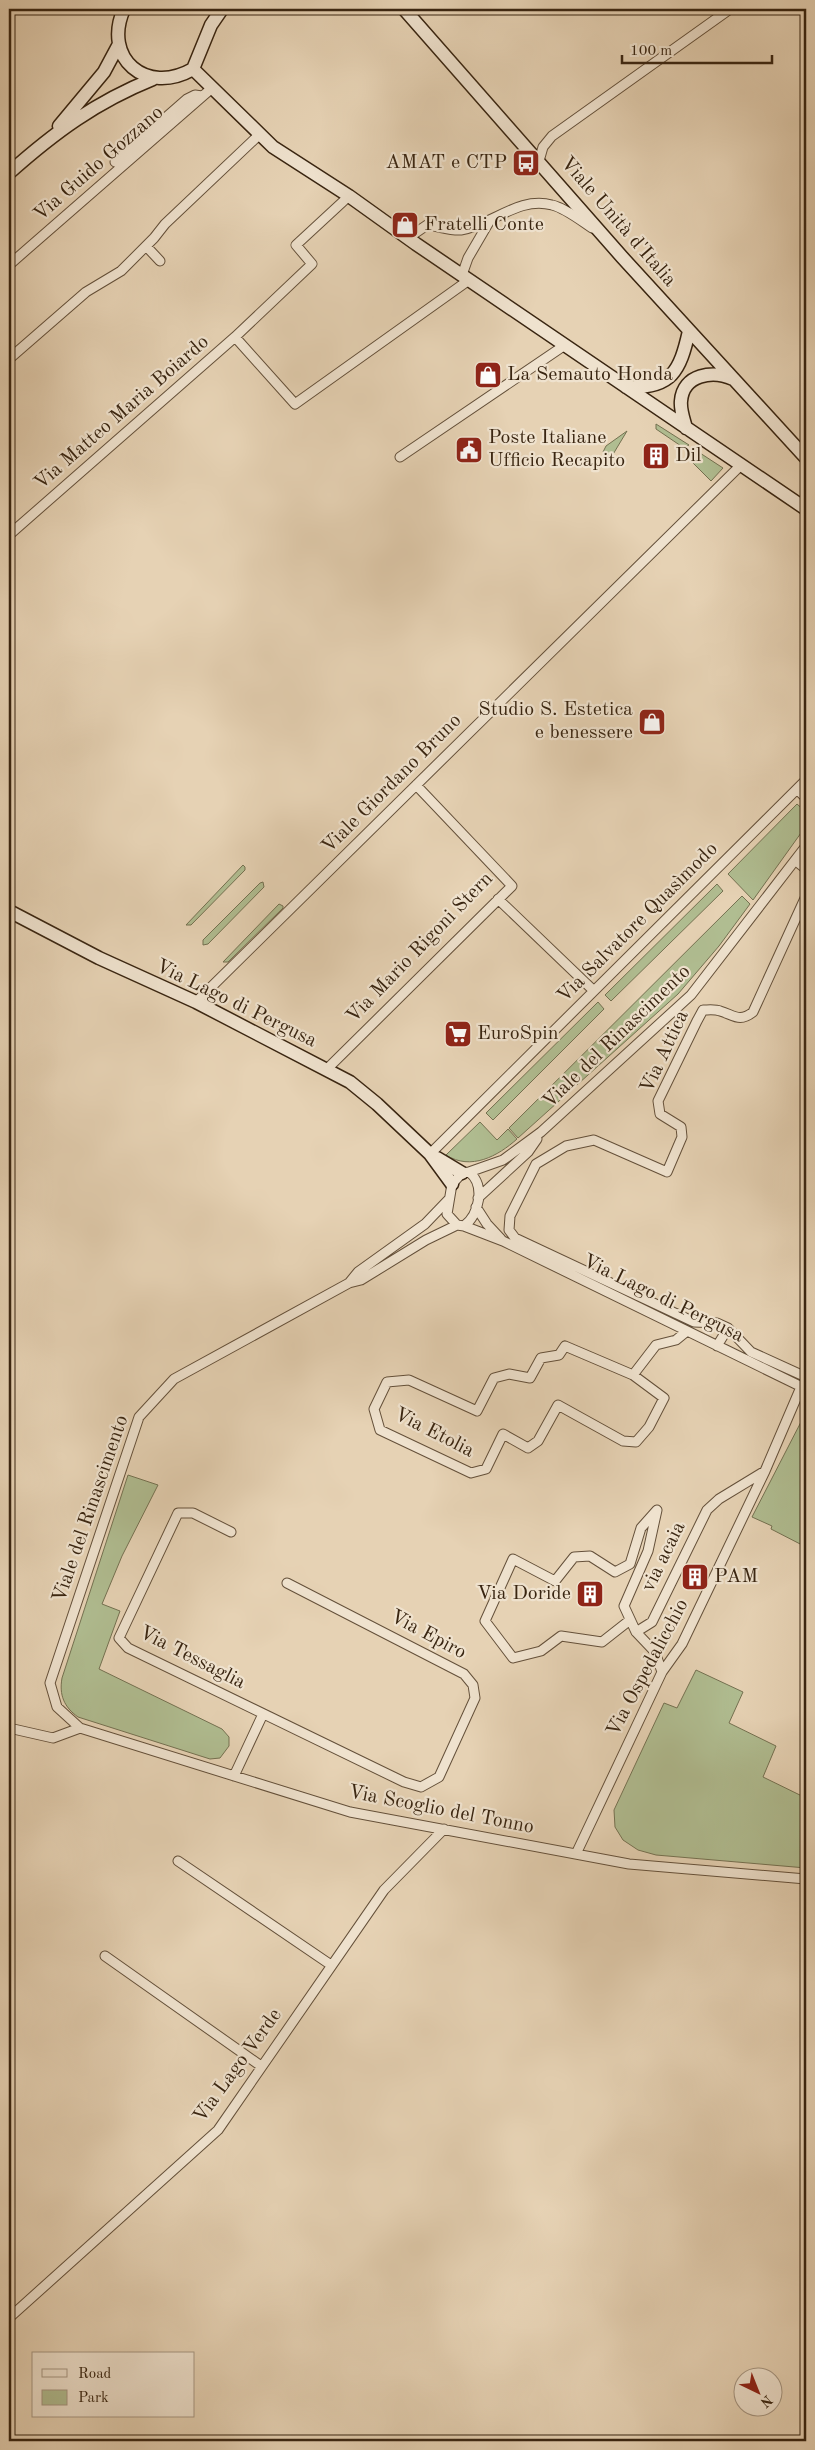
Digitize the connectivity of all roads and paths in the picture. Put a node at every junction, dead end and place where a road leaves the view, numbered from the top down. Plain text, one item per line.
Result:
1 (124, 9) edge
2 (222, 9) edge
3 (404, 9) edge
4 (730, 9) edge
5 (119, 44) junction
6 (193, 69) junction
7 (153, 78) junction
8 (207, 92) junction
9 (260, 134) junction
10 (52, 135) junction
11 (539, 160) junction
12 (115, 162) dead end
13 (9, 173) edge
14 (349, 196) junction
15 (489, 222) junction
16 (603, 234) junction
17 (408, 238) junction
18 (146, 246) junction
19 (160, 261) dead end
20 (9, 266) edge
21 (465, 278) junction
22 (689, 331) junction
23 (235, 337) junction
24 (564, 346) junction
25 (9, 359) edge
26 (736, 380) junction
27 (626, 387) junction
28 (686, 428) junction
29 (400, 457) dead end
30 (806, 458) edge
31 (740, 466) junction
32 (806, 509) edge
33 (9, 535) edge
34 (806, 780) edge
35 (416, 785) junction
36 (797, 789) junction
37 (806, 798) edge
38 (806, 846) edge
39 (796, 861) junction
40 (806, 869) edge
41 (806, 896) edge
42 (498, 899) junction
43 (9, 911) edge
44 (594, 991) junction
45 (196, 1002) junction
46 (326, 1070) junction
47 (541, 1132) junction
48 (430, 1154) junction
49 (466, 1172) junction
50 (452, 1184) junction
51 (449, 1199) junction
52 (477, 1203) junction
53 (460, 1226) junction
54 (503, 1242) junction
55 (348, 1283) junction
56 (728, 1328) junction
57 (687, 1331) junction
58 (717, 1346) junction
59 (632, 1375) junction
60 (806, 1377) edge
61 (804, 1388) edge
62 (765, 1471) junction
63 (231, 1532) dead end
64 (287, 1583) dead end
65 (630, 1620) junction
66 (636, 1632) junction
67 (662, 1672) junction
68 (263, 1714) junction
69 (9, 1728) edge
70 (80, 1728) junction
71 (234, 1776) junction
72 (444, 1829) junction
73 (576, 1854) junction
74 (178, 1861) dead end
75 (806, 1879) edge
76 (105, 1956) dead end
77 (331, 1965) junction
78 (261, 2066) junction
79 (9, 2318) edge

1 - 5 main road
2 - 6 main road
3 - 11 main road, Viale Unità d'Italia
4 - 11 street
5 - 7 main road
5 - 10 main road
6 - 7 main road
6 - 8 main road
7 - 10 main road
8 - 9 main road
8 - 12 street
8 - 20 street, Via Guido Gozzano
9 - 14 main road
9 - 18 street
10 - 13 main road
11 - 16 main road, Viale Unità d'Italia
14 - 17 main road
14 - 23 street, Via Matteo Maria Boiardo
15 - 16 street
15 - 17 street
15 - 21 street
16 - 22 main road, Viale Unità d'Italia
17 - 21 main road
18 - 19 street
18 - 25 street
21 - 23 street
21 - 24 main road
22 - 26 main road, Viale Unità d'Italia
22 - 27 main road
23 - 33 street, Via Matteo Maria Boiardo
24 - 27 main road
24 - 29 street
26 - 28 main road
26 - 30 main road, Viale Unità d'Italia
27 - 28 main road
28 - 31 main road
31 - 32 main road
31 - 35 street, Viale Giordano Bruno
34 - 36 street, Via Salvatore Quasìmodo
35 - 42 street, Via Mario Rigoni Stern
35 - 45 street, Viale Giordano Bruno
36 - 37 street
36 - 44 street, Via Salvatore Quasìmodo
38 - 39 street, Viale del Rinascimento
39 - 40 street
39 - 47 street, Viale del Rinascimento
41 - 56 street, Via Attica
42 - 44 street
42 - 46 street, Via Mario Rigoni Stern
43 - 45 main road, Via Lago di Pergusa
44 - 48 street, Via Salvatore Quasìmodo
45 - 46 main road, Via Lago di Pergusa
46 - 48 main road, Via Lago di Pergusa
47 - 49 street
47 - 52 street
48 - 49 main road, Via Lago di Pergusa
48 - 50 main road, Via Lago di Pergusa
49 - 50 street
49 - 52 street
50 - 51 street
51 - 53 street
51 - 55 street, Viale del Rinascimento
52 - 53 street
52 - 54 street
53 - 54 street, Via Lago di Pergusa
53 - 55 street, Viale del Rinascimento
54 - 57 street, Via Lago di Pergusa
55 - 70 street, Viale del Rinascimento
56 - 58 street
56 - 60 street
57 - 58 street, Via Lago di Pergusa
57 - 59 street
58 - 61 street, Via Lago di Pergusa
59 - 59 street, Via Etolia
61 - 62 street, Via Ospedalicchio
62 - 66 street, via acaia
62 - 67 street, Via Ospedalicchio
63 - 68 street, Via Tessaglia
64 - 68 street, Via Epiro
65 - 65 street
65 - 66 street
66 - 67 street
67 - 73 street, Via Ospedalicchio
68 - 71 street
69 - 70 street
70 - 71 street, Via Scoglio del Tonno
71 - 72 street, Via Scoglio del Tonno
72 - 73 street, Via Scoglio del Tonno
72 - 77 street, Via Lago Verde
73 - 75 street, Via Scoglio del Tonno
74 - 77 street
76 - 78 street
77 - 78 street, Via Lago Verde
78 - 79 street, Via Lago Verde

